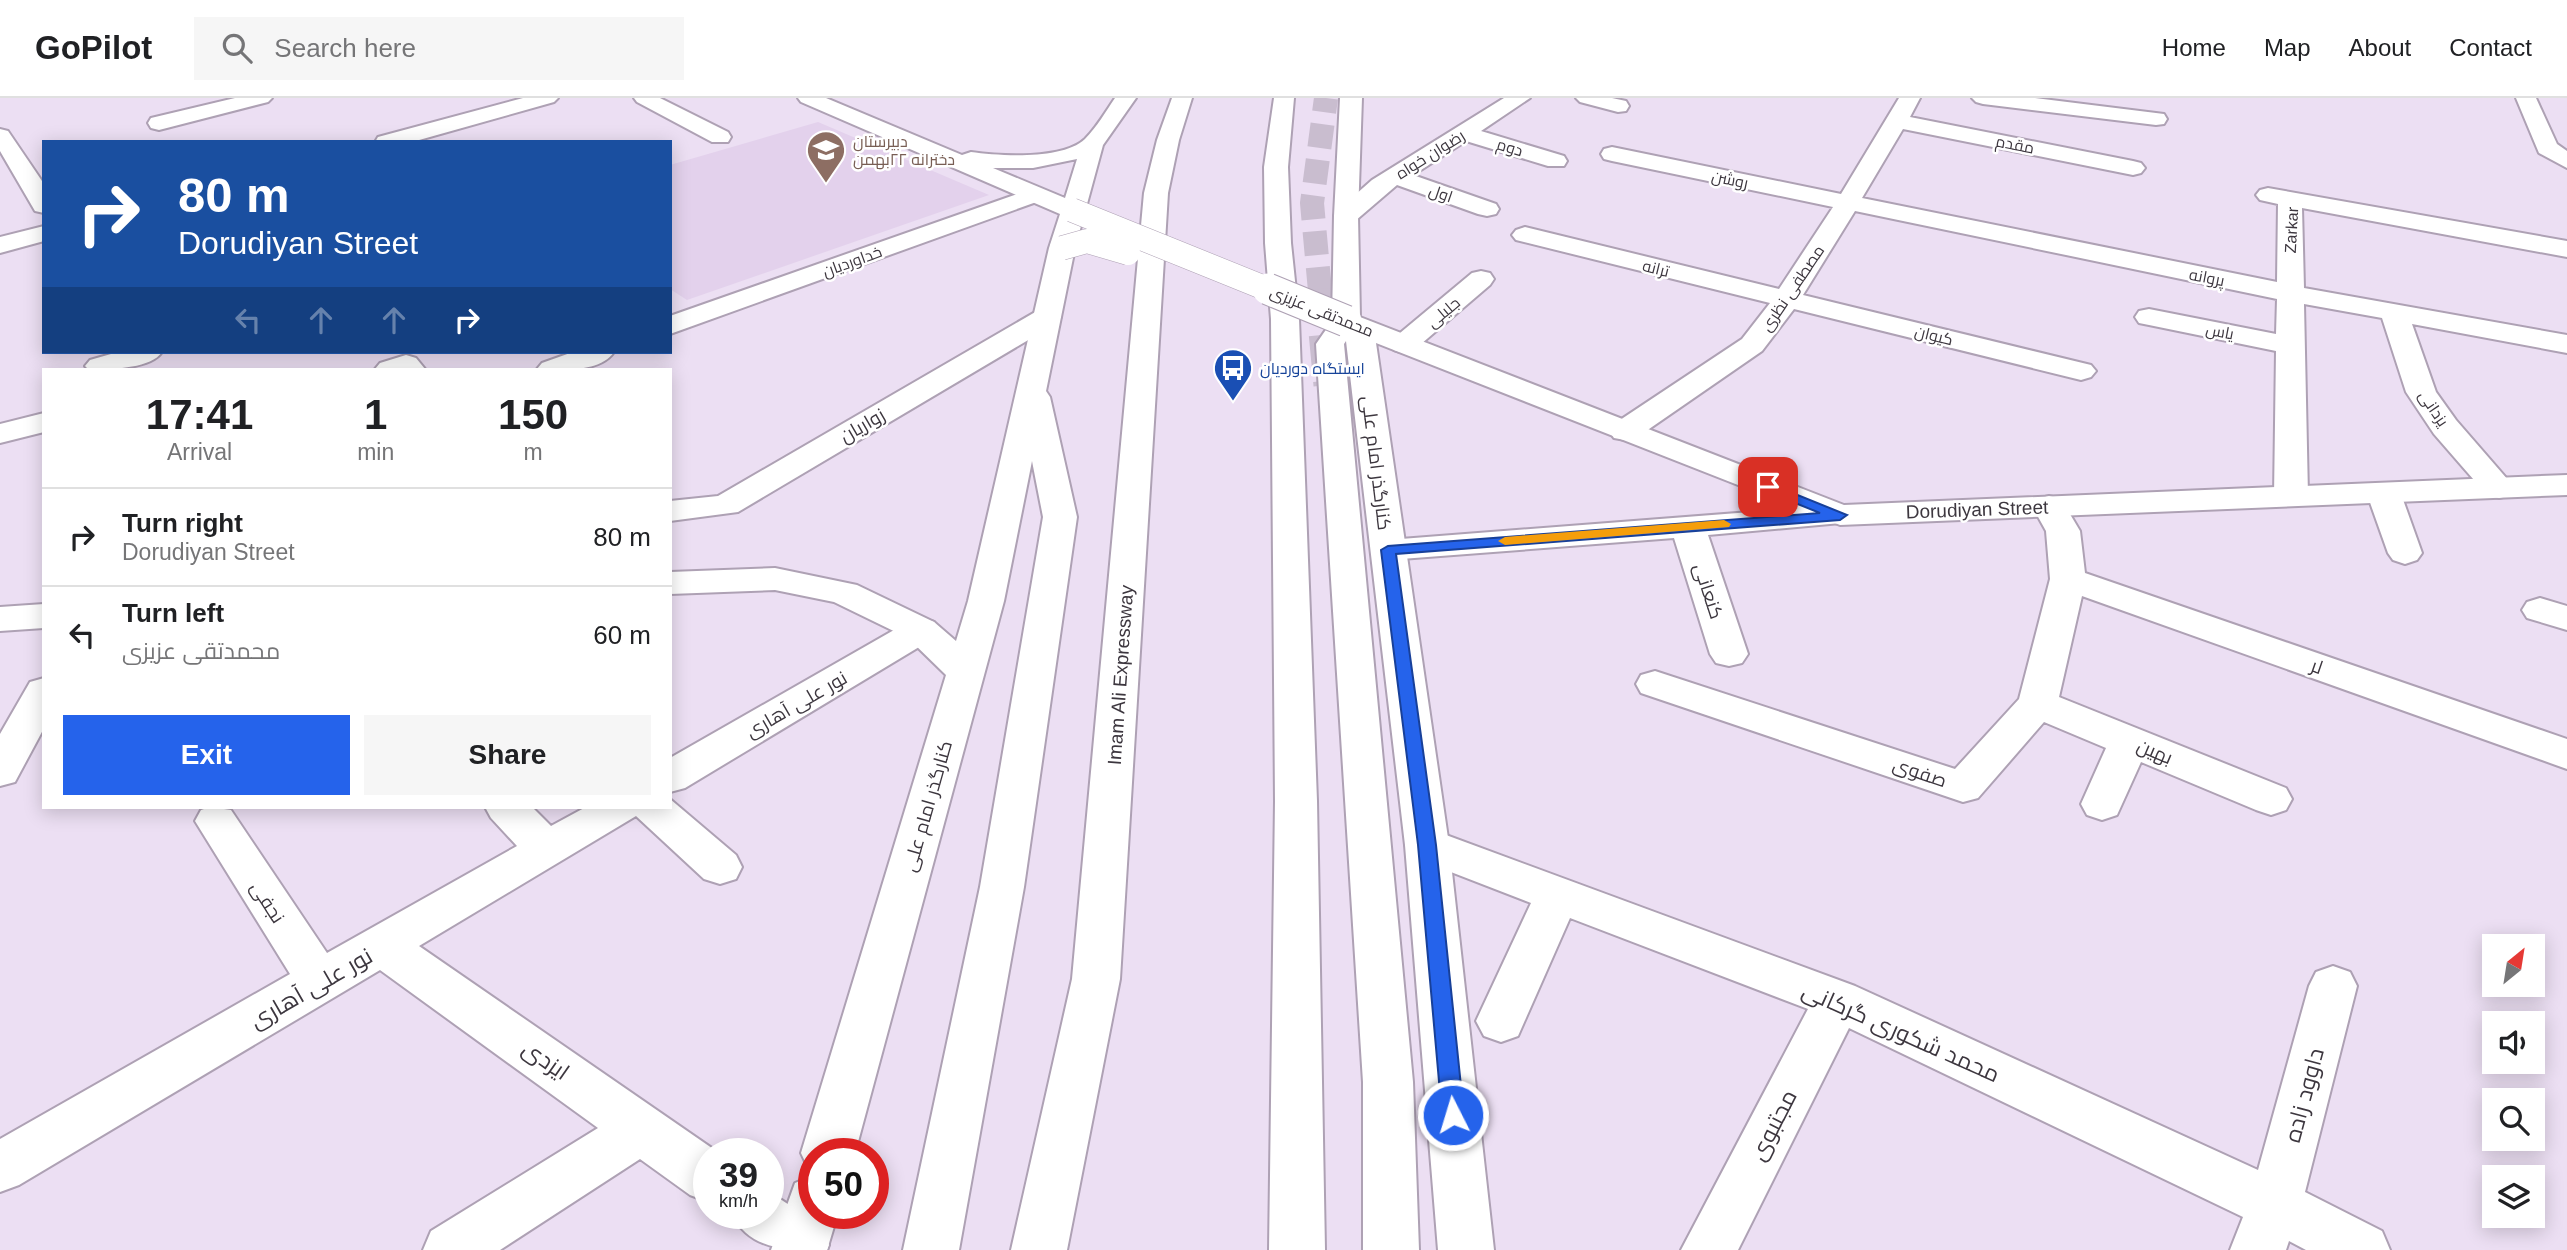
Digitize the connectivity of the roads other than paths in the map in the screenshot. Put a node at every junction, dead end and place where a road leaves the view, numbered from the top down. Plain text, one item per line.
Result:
1 (261, 98) edge
2 (547, 98) edge
3 (644, 98) edge
4 (808, 98) edge
5 (1126, 98) edge
6 (1182, 98) edge
7 (1284, 98) edge
8 (1351, 98) edge
9 (1519, 98) edge
10 (1587, 98) edge
11 (1910, 98) edge
12 (1983, 98) edge
13 (2526, 98) edge
14 (1618, 106) dead end
15 (456, 116) junction
16 (2156, 119) dead end
17 (1897, 121) junction
18 (1463, 133) junction
19 (1, 136) edge
20 (720, 136) dead end
21 (172, 140) edge
22 (391, 140) edge
23 (474, 140) edge
24 (1092, 145) junction
25 (933, 152) junction
26 (1612, 154) dead end
27 (1556, 160) dead end
28 (2567, 161) edge
29 (10, 163) edge
30 (2133, 168) dead end
31 (1394, 176) junction
32 (1034, 195) junction
33 (42, 203) edge
34 (1847, 204) junction
35 (1487, 209) dead end
36 (1072, 210) junction
37 (1346, 216) junction
38 (42, 234) edge
39 (1525, 236) dead end
40 (0, 245) edge
41 (1062, 248) junction
42 (2567, 248) edge
43 (1222, 271) junction
44 (1481, 279) dead end
45 (2289, 293) junction
46 (1787, 300) junction
47 (2395, 313) junction
48 (1046, 317) junction
49 (2149, 317) dead end
50 (1346, 321) junction
51 (672, 326) edge
52 (1404, 344) junction
53 (2567, 344) edge
54 (2291, 345) junction
55 (138, 354) edge
56 (98, 362) edge
57 (393, 368) edge
58 (410, 368) edge
59 (2081, 371) dead end
60 (1032, 385) junction
61 (42, 423) edge
62 (1625, 431) junction
63 (0, 434) edge
64 (2567, 485) edge
65 (2499, 488) junction
66 (2384, 494) junction
67 (2291, 496) junction
68 (2049, 506) junction
69 (672, 511) edge
70 (1840, 515) junction
71 (1688, 527) junction
72 (1388, 550) junction
73 (2405, 552) dead end
74 (2068, 579) junction
75 (672, 583) edge
76 (42, 616) edge
77 (0, 619) edge
78 (922, 630) junction
79 (1729, 654) dead end
80 (966, 672) junction
81 (1655, 684) dead end
82 (42, 695) edge
83 (2038, 704) junction
84 (2130, 740) junction
85 (2567, 754) edge
86 (0, 771) edge
87 (672, 776) edge
88 (2271, 799) dead end
89 (2102, 804) dead end
90 (508, 809) edge
91 (617, 809) edge
92 (654, 809) edge
93 (216, 821) dead end
94 (1427, 845) junction
95 (548, 850) junction
96 (720, 867) dead end
97 (1558, 893) junction
98 (383, 946) junction
99 (321, 983) junction
100 (2333, 986) dead end
101 (1838, 1000) junction
102 (1501, 1021) dead end
103 (643, 1128) junction
104 (832, 1138) edge
105 (693, 1165) edge
106 (0, 1167) edge
107 (784, 1227) edge
108 (2266, 1227) edge
109 (802, 1237) edge
110 (451, 1250) edge
111 (931, 1250) edge
112 (1039, 1250) edge
113 (1297, 1250) edge
114 (1391, 1250) edge
115 (1466, 1250) edge
116 (1709, 1250) edge
117 (2362, 1250) edge

1 - 21 main road
2 - 15 main road
3 - 20 main road
4 - 25 main road, محمدتقی عزیزی
5 - 24 main road, کنارگذر امام علی
6 - 112 main road, Imam Ali Expressway
7 - 113 main road
8 - 37 main road, کنارگذر امام علی
9 - 18 main road, رضوان خواه
10 - 14 main road
11 - 17 main road, مصطفی نظری
12 - 16 main road
13 - 28 main road
15 - 22 main road
15 - 23 main road
17 - 30 main road, مقدم
17 - 34 main road, مصطفی نظری
18 - 27 main road, دوم
18 - 31 main road, رضوان خواه
19 - 29 main road
24 - 25 main road
24 - 36 main road, کنارگذر امام علی
25 - 32 main road, محمدتقی عزیزی
26 - 34 main road, روشن
29 - 33 main road
31 - 35 main road, اول
31 - 37 main road, رضوان خواه
32 - 36 main road, محمدتقی عزیزی
32 - 51 main road, خداوردیان
34 - 45 main road, پروانه
34 - 46 main road, مصطفی نظری
36 - 41 main road, کنارگذر امام علی
36 - 43 main road, محمدتقی عزیزی, bridge
37 - 50 main road, کنارگذر امام علی
38 - 40 main road
39 - 46 main road, ترانه
41 - 43 main road, bridge
41 - 48 main road, کنارگذر امام علی
42 - 45 main road, Zarkar
43 - 50 main road, محمدتقی عزیزی, bridge
44 - 52 main road, جلیلی
45 - 47 main road, پروانه
45 - 54 main road, Zarkar
46 - 59 main road, کیوان
46 - 62 main road, مصطفی نظری
47 - 53 main road, پروانه
47 - 65 main road, یزدانی
48 - 60 main road, کنارگذر امام علی
48 - 69 main road, زواریان
49 - 54 main road, یاس
50 - 52 main road, محمدتقی عزیزی
50 - 72 main road, کنارگذر امام علی
50 - 114 main road
52 - 62 main road, محمدتقی عزیزی
54 - 67 main road, Zarkar
55 - 56 main road
57 - 58 main road
60 - 80 main road, کنارگذر امام علی
60 - 111 main road
61 - 63 main road
62 - 70 main road, محمدتقی عزیزی
64 - 65 main road, Dorudiyan Street
65 - 66 main road, Dorudiyan Street
66 - 67 main road, Dorudiyan Street
66 - 73 main road
67 - 68 main road, Dorudiyan Street
68 - 70 main road, Dorudiyan Street
68 - 74 main road, صفوی
70 - 71 main road, Dorudiyan Street
71 - 72 main road, Dorudiyan Street
71 - 79 main road, کنعانی
72 - 94 main road, کنارگذر امام علی
74 - 83 main road, صفوی
74 - 85 main road, لر
75 - 78 main road
76 - 77 main road
78 - 80 main road
78 - 87 main road, نور علی آهاری
80 - 104 main road, کنارگذر امام علی
81 - 83 main road, صفوی
82 - 86 main road
83 - 84 main road, بهین
84 - 88 main road, بهین
84 - 89 main road
90 - 95 main road
91 - 95 main road, نور علی آهاری
92 - 96 main road
93 - 99 main road, نجفی
94 - 97 main road, محمد شکوری گرکانی
94 - 115 main road, کنارگذر امام علی
95 - 98 main road, نور علی آهاری
97 - 101 main road, محمد شکوری گرکانی
97 - 102 main road
98 - 99 main road, نور علی آهاری
98 - 103 main road, ایزدی
99 - 106 main road, نور علی آهاری
100 - 108 main road, داوود زاده
101 - 108 main road, محمد شکوری گرکانی
101 - 116 main road, مجتبوی
103 - 105 main road, ایزدی
103 - 110 main road
107 - 109 main road
108 - 117 main road, محمد شکوری گرکانی

